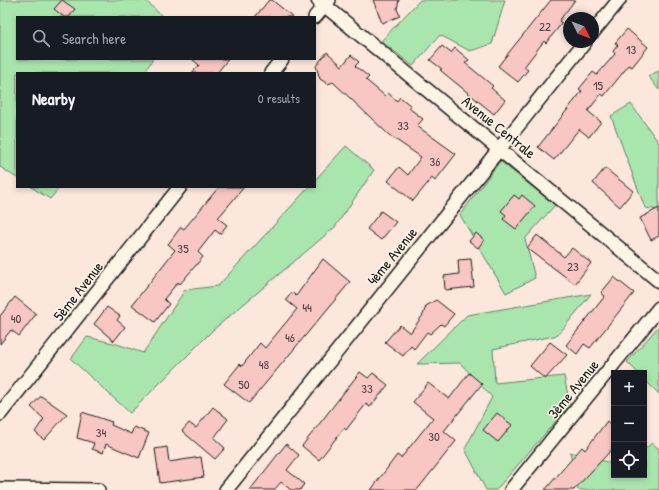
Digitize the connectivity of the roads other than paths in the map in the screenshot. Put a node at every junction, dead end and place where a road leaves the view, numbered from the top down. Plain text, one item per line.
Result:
1 (619, 0) edge
2 (324, 2) edge
3 (316, 16) edge
4 (599, 25) edge
5 (580, 48) edge
6 (281, 60) edge
7 (272, 72) edge
8 (499, 148) junction
9 (179, 188) edge
10 (659, 280) edge
11 (659, 308) edge
12 (0, 414) edge
13 (0, 489) edge
14 (98, 490) edge
15 (226, 490) edge
16 (511, 490) edge

1 - 4 street
2 - 3 street
2 - 8 street, Avenue Centrale
5 - 8 street, 4ème Avenue
6 - 7 street
8 - 10 street, Avenue Centrale
8 - 15 street, 4ème Avenue
9 - 12 street, 5ème Avenue
11 - 16 street, 3ème Avenue
13 - 14 street

